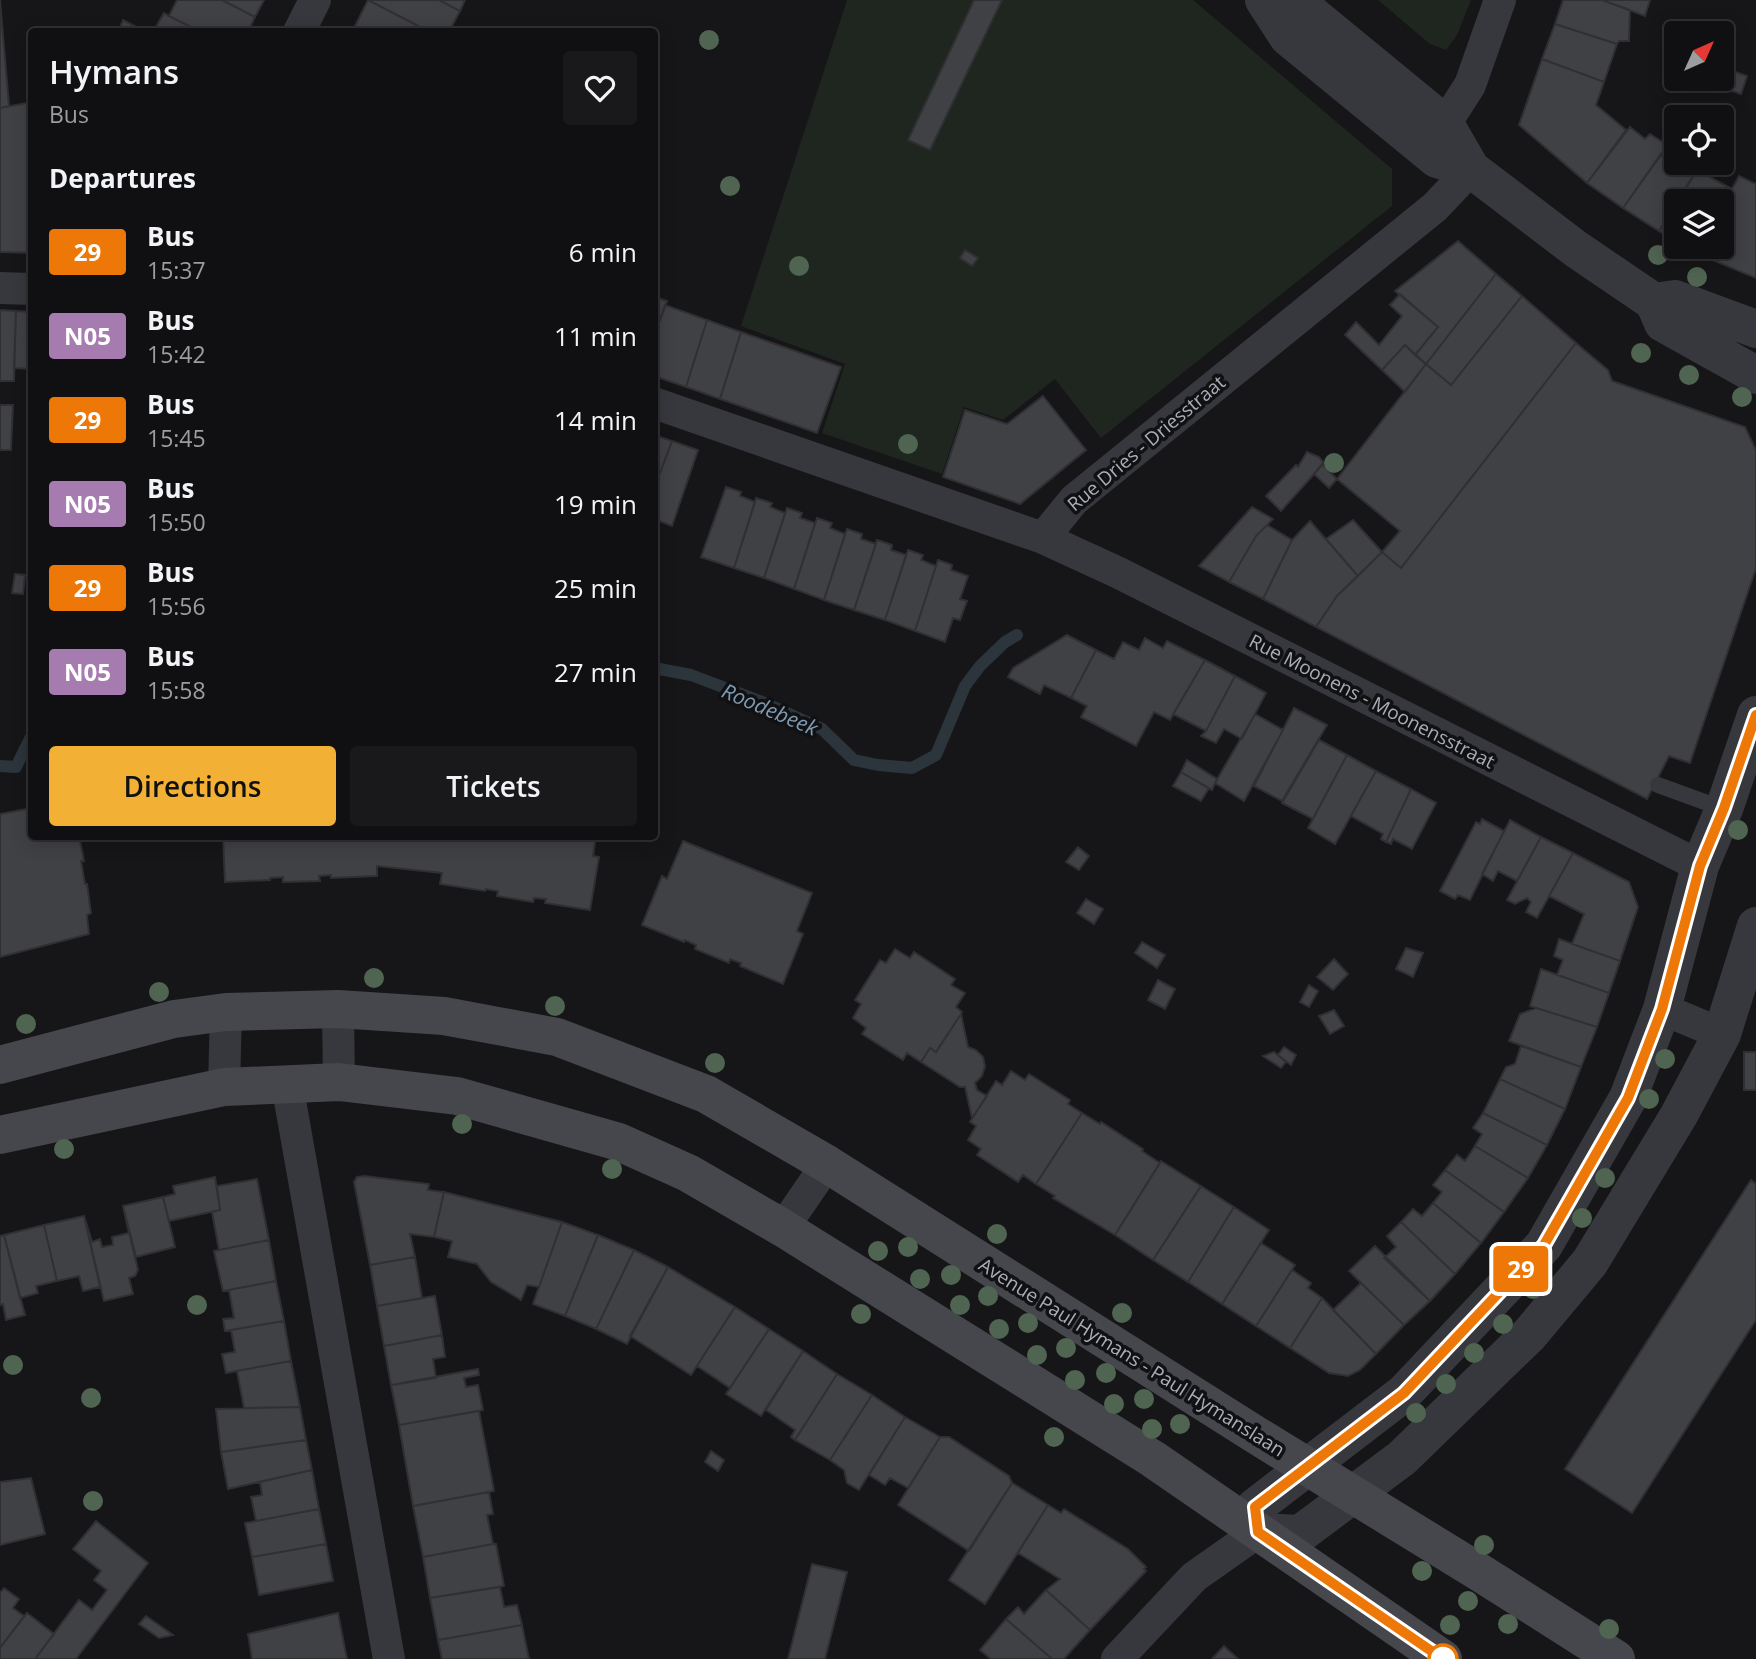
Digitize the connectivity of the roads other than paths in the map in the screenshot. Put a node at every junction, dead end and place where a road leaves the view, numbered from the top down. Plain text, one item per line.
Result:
1 (314, 0) edge
2 (1264, 0) edge
3 (1287, 0) edge
4 (1500, 0) edge
5 (301, 28) edge
6 (1445, 124) junction
7 (1471, 169) junction
8 (0, 288) edge
9 (28, 289) edge
10 (1654, 302) junction
11 (1756, 329) edge
12 (1756, 375) edge
13 (658, 404) edge
14 (1043, 538) junction
15 (1756, 715) edge
16 (1658, 785) dead end
17 (1724, 808) junction
18 (1700, 866) junction
19 (1756, 926) edge
20 (338, 1009) junction
21 (1662, 1009) junction
22 (226, 1012) junction
23 (1723, 1034) junction
24 (0, 1066) edge
25 (339, 1082) junction
26 (287, 1084) junction
27 (224, 1087) junction
28 (0, 1135) edge
29 (827, 1164) junction
30 (783, 1228) junction
31 (1307, 1467) junction
32 (1353, 1495) junction
33 (1258, 1532) junction
34 (389, 1659) edge
35 (1117, 1659) edge
36 (1443, 1659) edge
37 (1616, 1659) edge

1 - 5 street
2 - 7 street
3 - 6 street
4 - 6 street
6 - 7 street
7 - 10 street
7 - 14 street, Rue Dries - Driesstraat
8 - 9 street
10 - 11 street
10 - 12 street
13 - 14 street
14 - 18 street, Rue Moonens - Moonensstraat
15 - 17 street
16 - 17 lane
17 - 18 street
18 - 21 street
19 - 23 street
20 - 22 main road, Avenue Paul Hymans - Paul Hymanslaan
20 - 25 street
20 - 29 main road, Avenue Paul Hymans - Paul Hymanslaan
21 - 23 street
21 - 31 street
22 - 24 main road, Avenue Paul Hymans - Paul Hymanslaan
22 - 27 street
23 - 32 street
25 - 26 main road
25 - 30 main road
26 - 27 main road
26 - 34 street
27 - 28 main road
29 - 30 street
29 - 31 main road, Avenue Paul Hymans - Paul Hymanslaan
30 - 33 main road
31 - 32 main road, Avenue Paul Hymans - Paul Hymanslaan
31 - 33 street
32 - 33 street
32 - 37 main road, Avenue Paul Hymans - Paul Hymanslaan
33 - 35 street
33 - 36 main road

